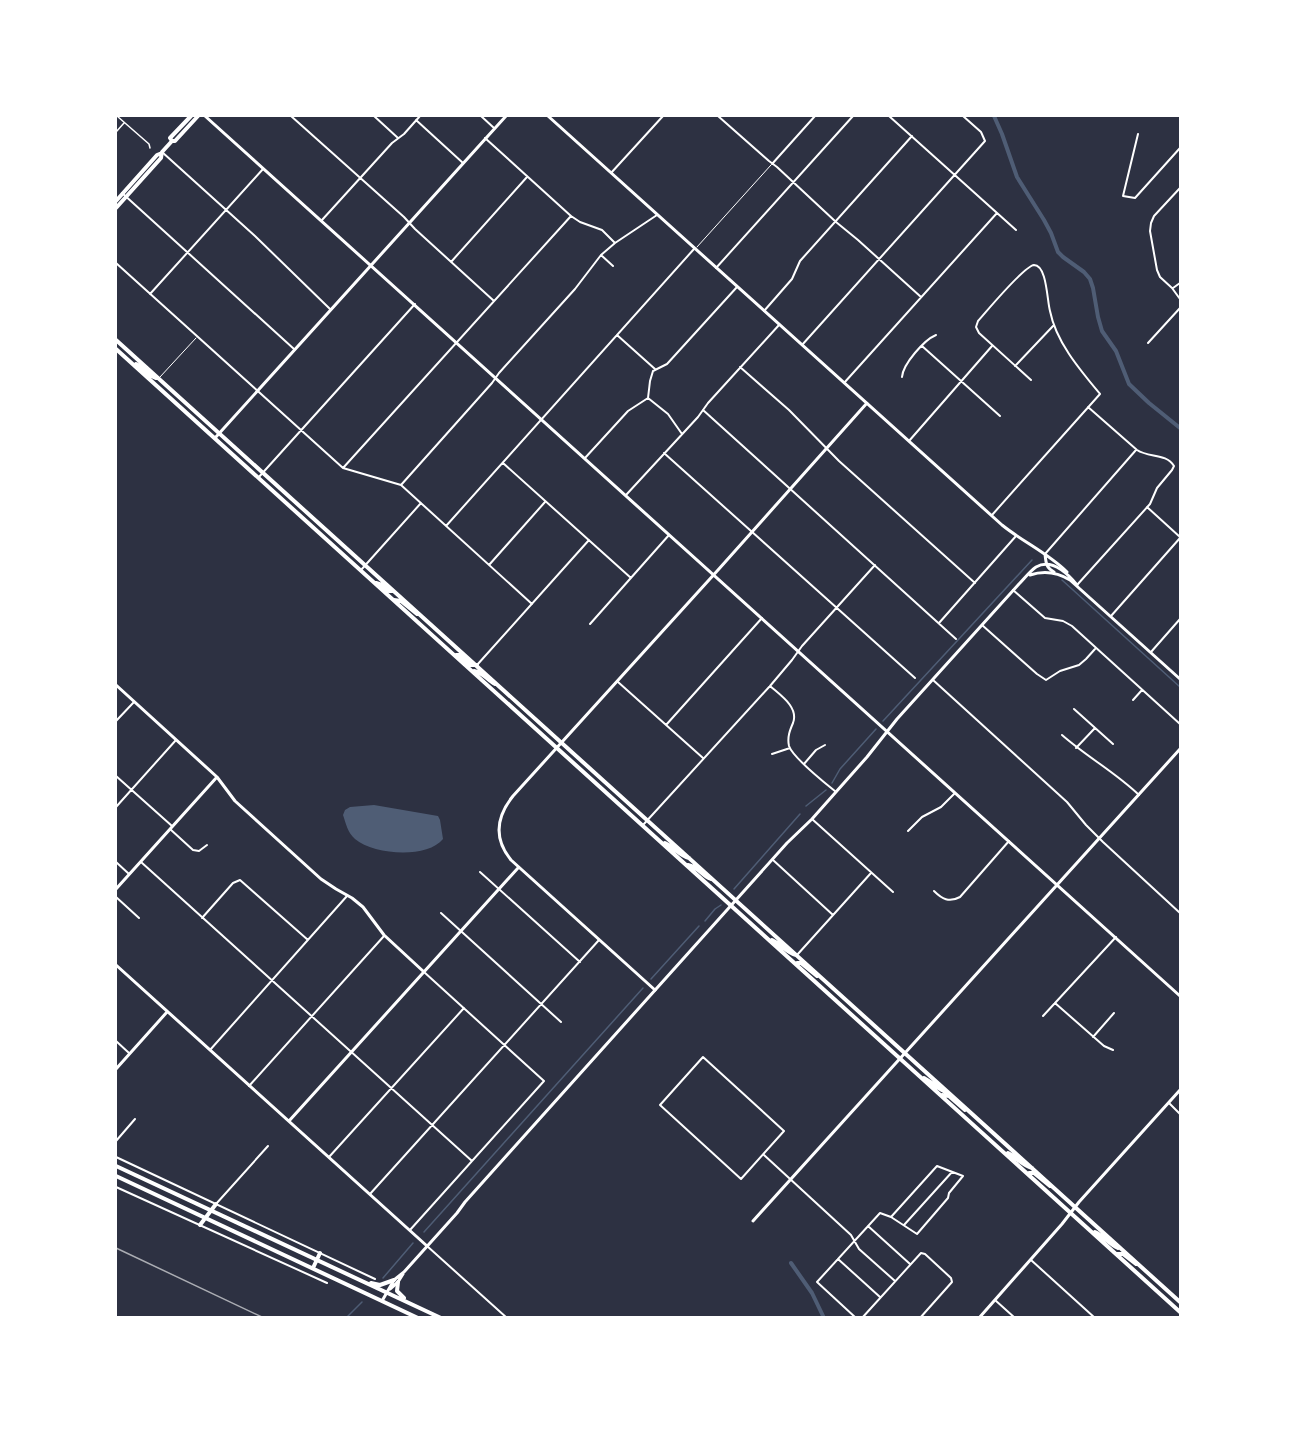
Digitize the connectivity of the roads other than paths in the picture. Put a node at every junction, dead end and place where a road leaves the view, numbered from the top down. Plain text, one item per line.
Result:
1 (117, 116) edge
2 (191, 116) edge
3 (198, 116) edge
4 (205, 116) edge
5 (291, 116) edge
6 (374, 116) edge
7 (420, 116) edge
8 (481, 116) edge
9 (506, 116) edge
10 (548, 116) edge
11 (657, 116) edge
12 (718, 116) edge
13 (815, 116) edge
14 (853, 116) edge
15 (889, 116) edge
16 (963, 116) edge
17 (662, 117) edge
18 (416, 120) junction
19 (125, 122) junction
20 (495, 128) junction
21 (116, 132) edge
22 (1138, 134) dead end
23 (912, 136) junction
24 (398, 138) junction
25 (485, 138) junction
26 (172, 141) junction
27 (150, 148) dead end
28 (1180, 148) edge
29 (162, 152) junction
30 (463, 163) junction
31 (772, 164) junction
32 (264, 168) junction
33 (611, 173) junction
34 (955, 175) junction
35 (528, 176) junction
36 (360, 178) junction
37 (793, 182) junction
38 (1180, 188) edge
39 (124, 195) junction
40 (116, 201) edge
41 (116, 208) edge
42 (226, 210) junction
43 (997, 213) junction
44 (657, 215) junction
45 (571, 216) junction
46 (322, 220) junction
47 (836, 222) junction
48 (409, 223) junction
49 (1016, 230) dead end
50 (615, 243) junction
51 (695, 249) junction
52 (188, 253) junction
53 (601, 255) junction
54 (880, 259) junction
55 (451, 262) junction
56 (116, 263) edge
57 (370, 265) junction
58 (613, 266) dead end
59 (716, 268) junction
60 (1180, 283) edge
61 (737, 287) junction
62 (1172, 288) junction
63 (150, 294) junction
64 (921, 297) junction
65 (1180, 299) edge
66 (494, 301) junction
67 (415, 304) junction
68 (1180, 308) edge
69 (330, 309) junction
70 (764, 311) junction
71 (779, 325) junction
72 (1054, 325) junction
73 (617, 335) junction
74 (936, 335) dead end
75 (197, 336) junction
76 (116, 340) edge
77 (456, 342) junction
78 (1148, 343) dead end
79 (802, 345) junction
80 (922, 346) junction
81 (992, 346) junction
82 (116, 348) edge
83 (294, 349) junction
84 (130, 361) junction
85 (1015, 366) junction
86 (740, 367) junction
87 (655, 369) junction
88 (495, 377) junction
89 (902, 377) dead end
90 (159, 378) junction
91 (1031, 380) dead end
92 (961, 381) junction
93 (844, 383) junction
94 (257, 391) junction
95 (648, 398) junction
96 (867, 403) junction
97 (1088, 407) junction
98 (703, 410) junction
99 (1000, 416) dead end
100 (541, 419) junction
101 (301, 430) junction
102 (219, 433) junction
103 (682, 434) junction
104 (214, 438) junction
105 (909, 441) junction
106 (826, 449) junction
107 (1137, 450) junction
108 (664, 453) junction
109 (585, 458) junction
110 (503, 462) junction
111 (343, 468) junction
112 (263, 472) junction
113 (258, 478) junction
114 (401, 485) junction
115 (790, 489) junction
116 (626, 495) junction
117 (546, 501) junction
118 (422, 503) junction
119 (1147, 507) junction
120 (304, 509) junction
121 (299, 514) junction
122 (992, 515) junction
123 (446, 526) junction
124 (752, 532) junction
125 (669, 535) junction
126 (1016, 536) junction
127 (1180, 538) edge
128 (589, 540) junction
129 (1045, 554) junction
130 (1046, 564) junction
131 (366, 565) junction
132 (489, 565) junction
133 (874, 565) junction
134 (361, 571) junction
135 (1055, 573) junction
136 (714, 575) junction
137 (1028, 575) junction
138 (1070, 576) junction
139 (631, 578) junction
140 (373, 581) junction
141 (975, 583) junction
142 (1077, 585) junction
143 (1013, 590) junction
144 (394, 591) junction
145 (394, 600) junction
146 (532, 604) junction
147 (837, 608) junction
148 (1111, 616) junction
149 (423, 617) junction
150 (762, 618) junction
151 (1180, 619) edge
152 (939, 623) junction
153 (590, 624) dead end
154 (982, 625) junction
155 (442, 634) junction
156 (437, 639) junction
157 (956, 639) dead end
158 (1096, 648) junction
159 (798, 651) junction
160 (1151, 652) junction
161 (455, 655) junction
162 (477, 665) junction
163 (472, 670) junction
164 (915, 678) dead end
165 (1180, 679) edge
166 (933, 680) junction
167 (618, 682) junction
168 (116, 685) edge
169 (499, 685) junction
170 (770, 686) junction
171 (1142, 690) junction
172 (1133, 700) dead end
173 (134, 702) junction
174 (1074, 709) dead end
175 (116, 722) edge
176 (666, 724) junction
177 (1180, 724) edge
178 (1095, 727) junction
179 (887, 731) junction
180 (1062, 735) dead end
181 (176, 740) junction
182 (562, 743) junction
183 (1113, 744) dead end
184 (825, 745) dead end
185 (558, 748) junction
186 (790, 748) junction
187 (1076, 748) junction
188 (1180, 749) edge
189 (772, 754) dead end
190 (703, 759) junction
191 (804, 764) junction
192 (116, 776) edge
193 (217, 777) junction
194 (131, 790) junction
195 (836, 792) junction
196 (955, 793) junction
197 (1139, 795) junction
198 (116, 807) edge
199 (812, 819) junction
200 (648, 820) junction
201 (643, 825) junction
202 (171, 828) junction
203 (908, 831) dead end
204 (1099, 839) junction
205 (1010, 841) junction
206 (662, 842) junction
207 (207, 844) dead end
208 (690, 858) junction
209 (772, 860) junction
210 (116, 862) edge
211 (141, 862) junction
212 (687, 865) junction
213 (518, 868) junction
214 (480, 872) dead end
215 (871, 873) junction
216 (129, 874) junction
217 (715, 880) junction
218 (1058, 884) junction
219 (116, 889) edge
220 (499, 889) junction
221 (934, 891) dead end
222 (893, 892) dead end
223 (347, 896) junction
224 (116, 897) edge
225 (736, 900) junction
226 (732, 905) junction
227 (441, 913) dead end
228 (1180, 913) edge
229 (833, 915) junction
230 (139, 918) dead end
231 (202, 918) junction
232 (461, 931) junction
233 (384, 935) junction
234 (767, 937) junction
235 (1116, 937) junction
236 (308, 940) junction
237 (599, 940) junction
238 (797, 955) junction
239 (579, 962) junction
240 (795, 962) junction
241 (116, 965) edge
242 (424, 972) junction
243 (823, 979) junction
244 (272, 980) junction
245 (656, 991) junction
246 (1180, 996) edge
247 (843, 997) junction
248 (542, 1003) junction
249 (839, 1003) junction
250 (1055, 1003) junction
251 (464, 1008) junction
252 (167, 1012) junction
253 (1114, 1013) dead end
254 (311, 1016) junction
255 (1043, 1016) dead end
256 (561, 1022) dead end
257 (1093, 1037) junction
258 (116, 1041) edge
259 (504, 1044) junction
260 (210, 1050) junction
261 (1113, 1050) dead end
262 (352, 1052) junction
263 (905, 1053) junction
264 (129, 1054) junction
265 (901, 1058) junction
266 (116, 1069) edge
267 (920, 1076) junction
268 (249, 1086) junction
269 (392, 1088) junction
270 (1180, 1090) edge
271 (949, 1093) junction
272 (942, 1095) junction
273 (1169, 1103) junction
274 (971, 1113) junction
275 (1180, 1114) edge
276 (135, 1119) dead end
277 (289, 1121) junction
278 (432, 1125) junction
279 (990, 1130) junction
280 (983, 1132) junction
281 (116, 1141) edge
282 (268, 1146) dead end
283 (1002, 1150) junction
284 (763, 1154) junction
285 (116, 1157) edge
286 (329, 1157) junction
287 (472, 1161) junction
288 (116, 1166) edge
289 (1032, 1168) junction
290 (952, 1172) junction
291 (1027, 1172) junction
292 (116, 1176) edge
293 (791, 1179) junction
294 (116, 1187) edge
295 (1053, 1187) junction
296 (370, 1194) junction
297 (216, 1204) junction
298 (1075, 1207) junction
299 (210, 1210) junction
300 (1071, 1212) junction
301 (891, 1217) junction
302 (205, 1218) junction
303 (753, 1221) dead end
304 (200, 1225) junction
305 (904, 1225) junction
306 (868, 1226) junction
307 (410, 1230) junction
308 (1092, 1231) junction
309 (855, 1240) junction
310 (427, 1246) junction
311 (1124, 1251) junction
312 (320, 1253) junction
313 (1117, 1254) junction
314 (838, 1259) junction
315 (316, 1260) junction
316 (1031, 1260) junction
317 (910, 1264) junction
318 (313, 1268) junction
319 (1142, 1268) junction
320 (354, 1278) junction
321 (375, 1279) dead end
322 (396, 1281) junction
323 (895, 1281) junction
324 (327, 1284) dead end
325 (1161, 1285) junction
326 (1152, 1286) junction
327 (386, 1292) junction
328 (880, 1297) junction
329 (995, 1300) junction
330 (382, 1301) junction
331 (1180, 1302) edge
332 (412, 1304) junction
333 (1180, 1312) edge
334 (418, 1317) edge
335 (441, 1317) edge
336 (507, 1317) edge
337 (856, 1317) edge
338 (862, 1317) edge
339 (921, 1317) edge
340 (979, 1317) edge
341 (1015, 1317) edge
342 (1095, 1317) edge

1 - 19 street
2 - 26 main road
3 - 26 main road
4 - 32 street
5 - 36 street
6 - 24 street
7 - 18 street
8 - 20 street
9 - 20 street
10 - 33 street
11 - 17 street
12 - 31 street
13 - 31 street
14 - 37 street
15 - 23 street
16 - 34 street
17 - 33 street
18 - 24 street
18 - 30 street
19 - 21 street
19 - 27 street
20 - 25 street
22 - 28 street
23 - 34 street
23 - 47 street
24 - 36 street
25 - 30 street
25 - 35 street
26 - 29 main road
29 - 39 main road
29 - 42 street
30 - 48 street
31 - 37 street
31 - 51 lane
32 - 42 street
32 - 46 street
33 - 44 street
34 - 43 street
34 - 54 street
35 - 45 street
35 - 55 street
36 - 46 street
36 - 48 street
37 - 47 street
37 - 59 street
38 - 62 street
39 - 40 main road
39 - 41 main road
39 - 52 street
42 - 52 street
42 - 69 street
43 - 49 street
43 - 64 street
44 - 50 street
44 - 51 street
45 - 50 street
45 - 66 street
46 - 57 street
47 - 54 street
47 - 70 street
48 - 55 street
48 - 57 street
50 - 53 street
51 - 59 street
51 - 73 street
52 - 63 street
52 - 83 street
53 - 58 street
53 - 88 street
54 - 64 street
54 - 79 street
55 - 66 street
56 - 63 street
57 - 67 street
57 - 69 street
59 - 61 street
60 - 62 street
61 - 70 street
61 - 87 street
62 - 65 street
63 - 75 street
64 - 93 street
66 - 77 street
67 - 77 street
67 - 101 street
68 - 78 street
69 - 83 street
70 - 71 street
71 - 79 street
71 - 86 street
72 - 81 street
72 - 85 street
72 - 97 street
73 - 87 street
73 - 100 street
74 - 80 street
75 - 90 lane
75 - 94 street
76 - 90 main road
77 - 88 street
77 - 111 street
79 - 93 street
80 - 89 street
80 - 92 street
81 - 85 street
81 - 92 street
82 - 84 main road
83 - 94 street
84 - 90 main road
84 - 104 main road
85 - 91 street
86 - 98 street
86 - 106 street
87 - 95 street
88 - 100 street
88 - 114 street
90 - 102 main road
92 - 99 street
92 - 105 street
93 - 96 street
94 - 101 street
94 - 102 street
95 - 103 street
95 - 109 street
96 - 105 street
96 - 106 street
97 - 107 street
97 - 122 street
98 - 103 street
98 - 115 street
100 - 109 street
100 - 110 street
101 - 111 street
101 - 112 street
102 - 104 street
102 - 112 main road
103 - 108 street
104 - 113 main road
105 - 122 street
106 - 115 street
106 - 141 street
107 - 119 street
107 - 129 street
108 - 116 street
108 - 124 street
109 - 116 street
110 - 117 street
110 - 123 street
111 - 114 street
112 - 113 street
112 - 120 main road
113 - 121 main road
114 - 118 street
115 - 124 street
115 - 133 street
116 - 125 street
117 - 128 street
117 - 132 street
118 - 123 street
118 - 131 street
119 - 127 street
119 - 142 street
120 - 121 main road
120 - 131 main road
121 - 134 main road
122 - 126 street
123 - 132 street
124 - 136 street
124 - 147 street
125 - 136 street
125 - 139 street
126 - 129 street
126 - 141 street
127 - 148 street
128 - 139 street
128 - 146 street
129 - 130 street
129 - 138 street
130 - 135 street
130 - 137 street
130 - 138 street
131 - 134 street
131 - 144 main road
132 - 146 street
133 - 147 street
133 - 152 street
134 - 140 main road
135 - 137 street
135 - 142 street
136 - 150 street
136 - 167 street
137 - 143 street
138 - 142 street
139 - 153 street
140 - 144 main road
140 - 145 main road
141 - 152 street
142 - 148 street
143 - 154 street
143 - 158 street
144 - 149 main road
145 - 149 main road
145 - 156 main road
146 - 162 street
147 - 159 street
147 - 164 street
148 - 160 street
149 - 155 main road
150 - 159 street
150 - 176 street
151 - 160 street
152 - 157 street
154 - 158 street
154 - 166 street
155 - 156 main road
155 - 162 main road
156 - 161 main road
158 - 171 street
159 - 170 street
159 - 179 street
160 - 165 street
161 - 162 main road
161 - 163 main road
162 - 169 main road
163 - 169 main road
163 - 185 main road
166 - 179 street
166 - 204 street
167 - 176 street
167 - 182 street
168 - 173 street
169 - 182 main road
170 - 186 street
170 - 190 street
171 - 172 street
171 - 177 street
173 - 175 street
173 - 181 street
174 - 178 street
176 - 190 street
178 - 183 street
178 - 187 street
179 - 195 street
179 - 196 street
180 - 187 street
181 - 193 street
181 - 194 street
182 - 185 street
182 - 200 main road
184 - 191 street
185 - 201 main road
185 - 213 street
186 - 189 street
186 - 191 street
187 - 197 street
188 - 197 street
190 - 200 street
191 - 195 street
192 - 194 street
193 - 202 street
193 - 223 street
194 - 198 street
194 - 202 street
195 - 199 street
196 - 203 street
196 - 205 street
197 - 204 street
199 - 209 street
199 - 215 street
200 - 201 street
200 - 208 main road
201 - 206 main road
202 - 207 street
202 - 211 street
204 - 218 street
204 - 228 street
205 - 218 street
205 - 221 street
206 - 208 main road
206 - 212 main road
208 - 217 main road
209 - 225 street
209 - 229 street
210 - 216 street
211 - 216 street
211 - 231 street
212 - 217 main road
212 - 226 main road
213 - 220 street
213 - 237 street
214 - 220 street
215 - 222 street
215 - 229 street
216 - 219 street
217 - 225 main road
218 - 235 street
218 - 263 street
220 - 232 street
220 - 239 street
223 - 233 street
223 - 236 street
224 - 230 street
225 - 226 street
225 - 238 main road
226 - 234 main road
226 - 245 street
227 - 232 street
229 - 238 street
231 - 236 street
231 - 244 street
232 - 242 street
232 - 248 street
233 - 242 street
233 - 254 street
234 - 238 main road
234 - 240 main road
235 - 246 street
235 - 250 street
236 - 244 street
237 - 239 street
237 - 245 street
238 - 243 main road
239 - 248 street
240 - 243 main road
240 - 249 main road
241 - 252 street
242 - 251 street
242 - 262 street
243 - 247 main road
244 - 254 street
244 - 260 street
245 - 310 street
247 - 249 main road
247 - 263 main road
248 - 256 street
248 - 259 street
249 - 265 main road
250 - 255 street
250 - 257 street
251 - 259 street
251 - 269 street
252 - 260 street
252 - 264 street
253 - 257 street
254 - 262 street
254 - 268 street
257 - 261 street
258 - 264 street
259 - 278 street
259 - 287 street
260 - 268 street
262 - 269 street
262 - 277 street
263 - 265 street
263 - 271 main road
264 - 266 street
265 - 267 main road
265 - 293 street
267 - 271 main road
267 - 272 main road
268 - 277 street
269 - 278 street
269 - 286 street
270 - 273 street
271 - 274 main road
272 - 274 main road
272 - 280 main road
273 - 275 street
273 - 298 street
274 - 279 main road
276 - 281 street
277 - 286 street
278 - 287 street
278 - 296 street
279 - 280 main road
279 - 289 main road
280 - 283 main road
282 - 297 street
283 - 289 main road
283 - 291 main road
284 - 284 street
284 - 293 street
285 - 297 street
286 - 296 street
287 - 307 street
288 - 299 main road
289 - 295 main road
290 - 301 street
290 - 305 street
290 - 305 street
291 - 295 main road
291 - 300 main road
292 - 302 main road
293 - 303 street
293 - 309 street
294 - 304 street
295 - 298 main road
296 - 307 street
297 - 299 main road
297 - 312 street
298 - 300 street
298 - 311 main road
299 - 302 main road
299 - 315 main road
300 - 308 main road
300 - 316 street
301 - 305 street
301 - 306 street
302 - 304 main road
302 - 318 main road
304 - 324 street
306 - 309 street
306 - 317 street
307 - 310 street
308 - 311 main road
308 - 313 main road
309 - 314 street
309 - 323 street
310 - 322 street
310 - 336 street
311 - 319 main road
312 - 315 main road
312 - 321 street
313 - 319 main road
313 - 326 main road
314 - 328 street
314 - 337 street
315 - 318 main road
315 - 320 main road
316 - 329 street
316 - 342 street
317 - 323 street
317 - 339 street
318 - 330 main road
319 - 325 main road
320 - 322 main road
320 - 327 main road
322 - 327 street
322 - 332 main road
323 - 328 street
325 - 326 main road
325 - 331 main road
326 - 333 main road
327 - 330 street
327 - 332 main road
328 - 338 street
329 - 340 street
329 - 341 street
330 - 334 main road
332 - 335 main road

